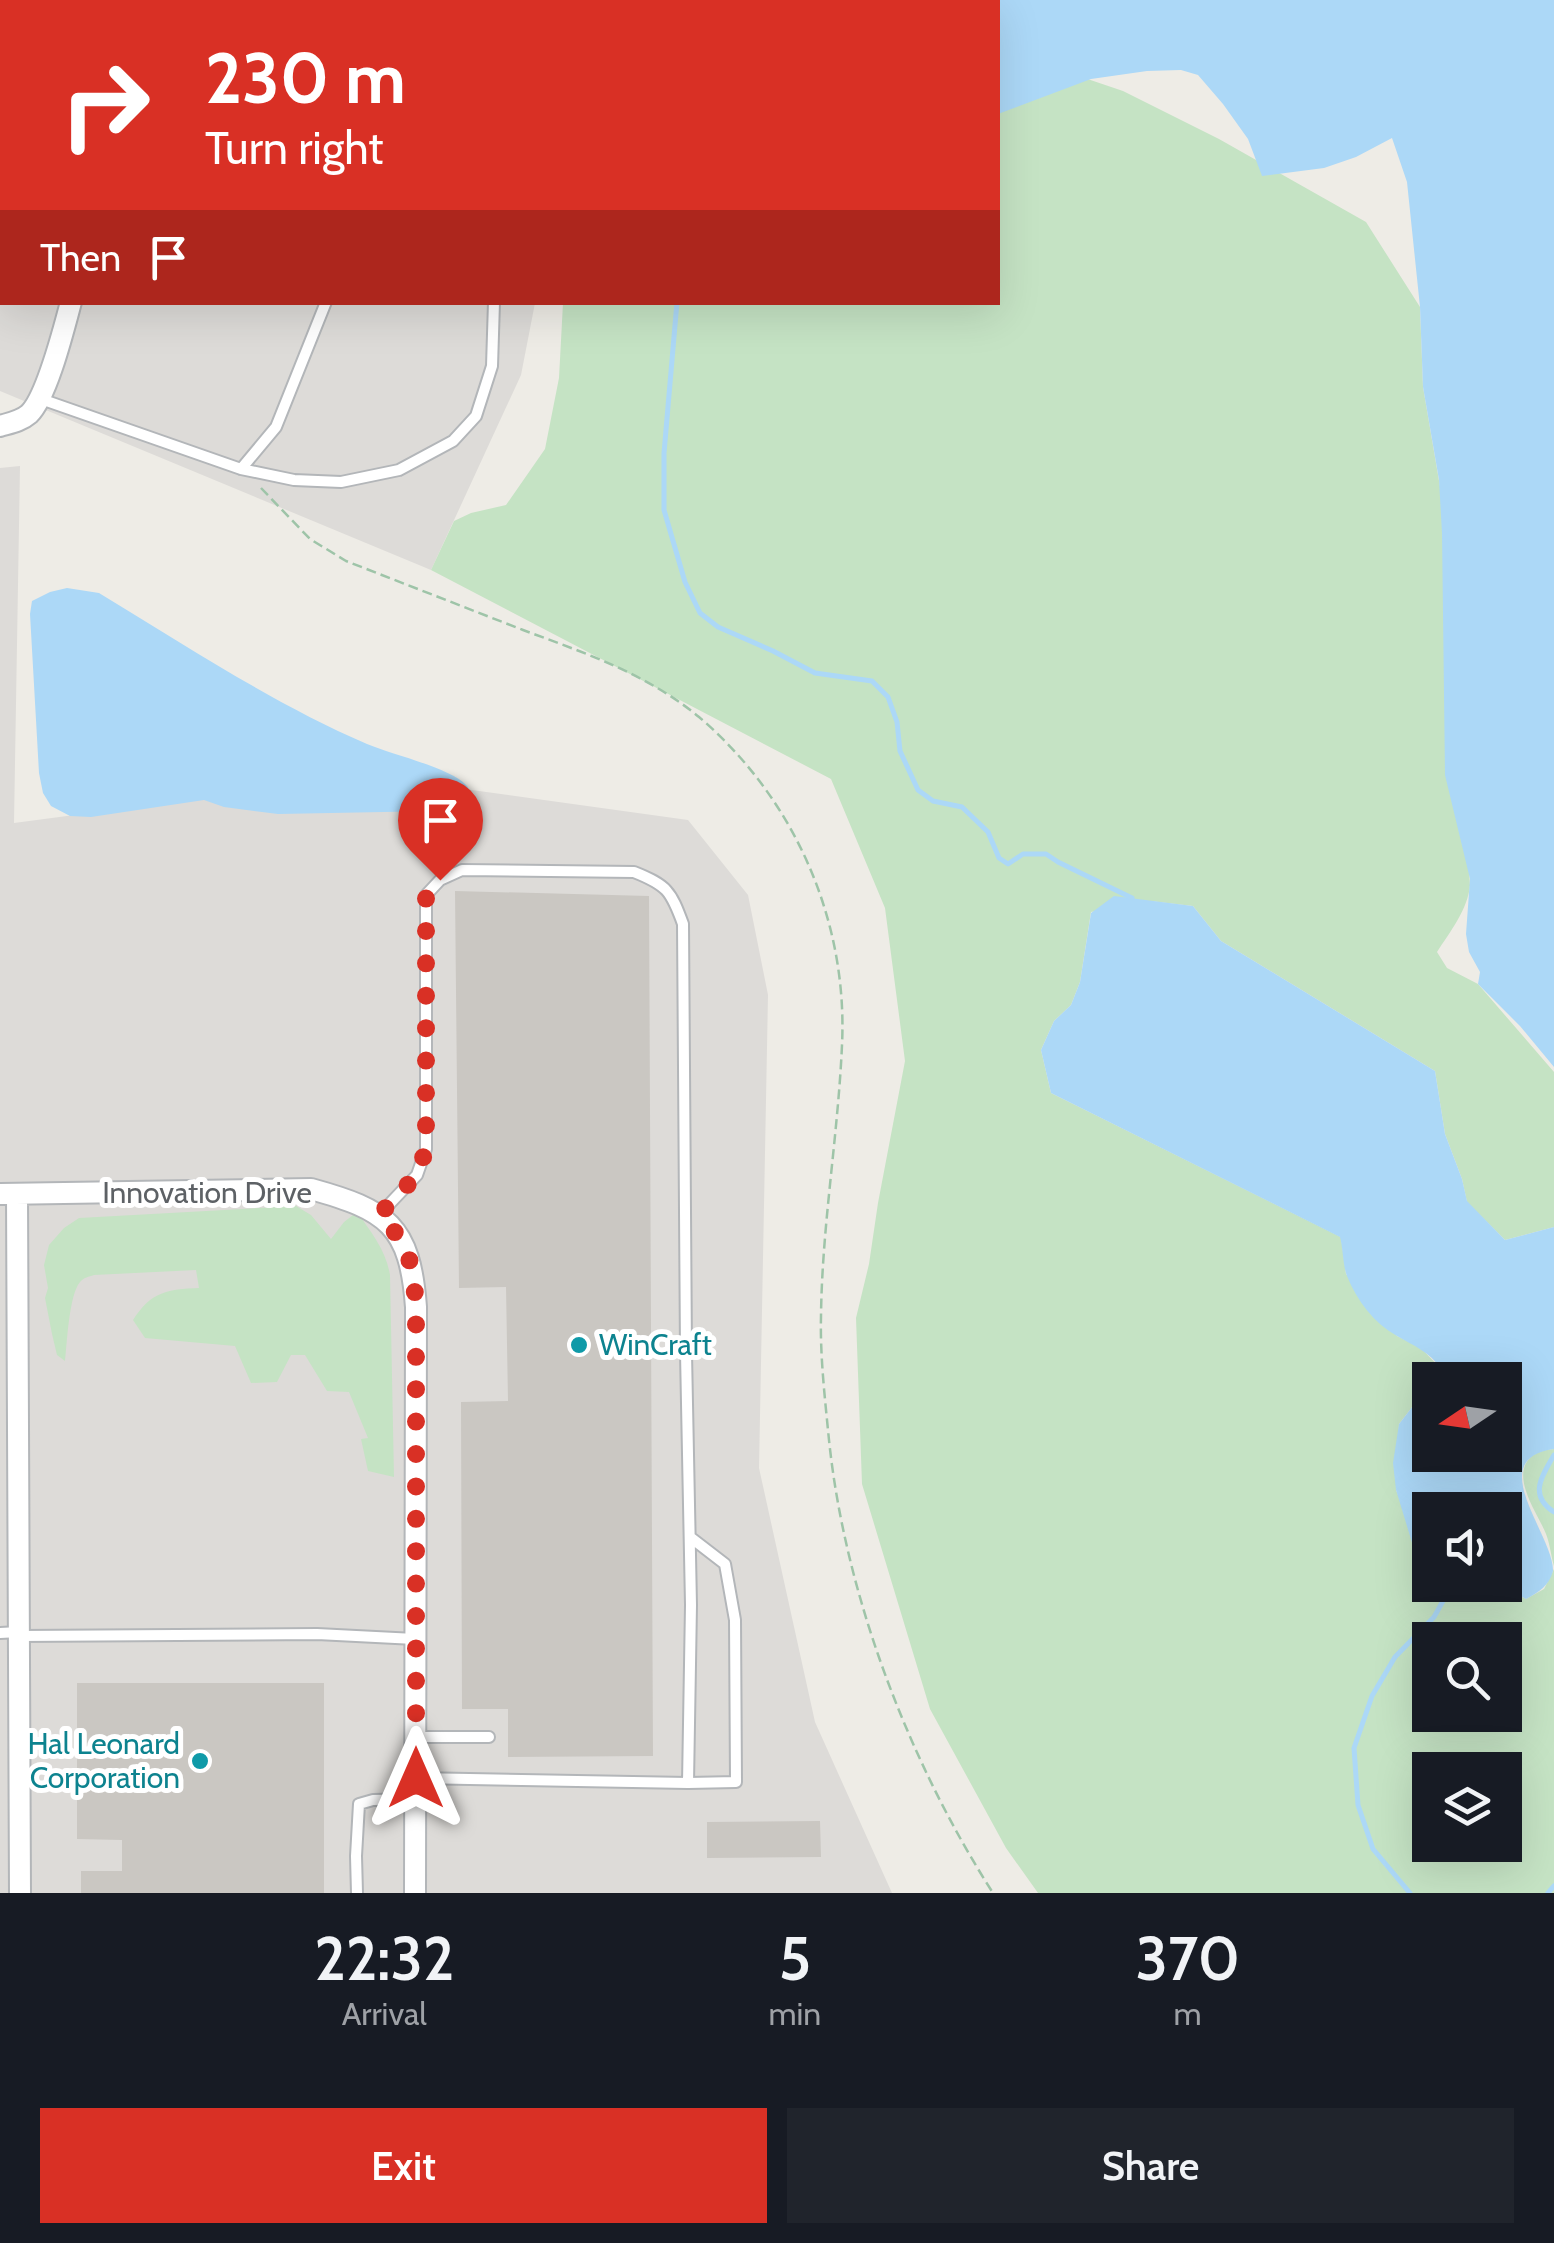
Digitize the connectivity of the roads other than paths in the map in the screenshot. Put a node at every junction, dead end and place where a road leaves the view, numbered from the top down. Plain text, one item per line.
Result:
1 (70, 305) edge
2 (325, 305) edge
3 (494, 305) edge
4 (38, 398) junction
5 (0, 426) edge
6 (241, 469) junction
7 (8, 1194) edge
8 (379, 1215) junction
9 (690, 1536) junction
10 (9, 1560) edge
11 (12, 1634) edge
12 (416, 1639) junction
13 (416, 1737) junction
14 (489, 1737) dead end
15 (416, 1778) junction
16 (688, 1782) junction
17 (416, 1800) junction
18 (20, 1893) edge
19 (357, 1893) edge
20 (415, 1893) edge

1 - 4 street
2 - 6 lane
3 - 6 lane
4 - 5 street
4 - 6 lane
7 - 8 street, Innovation Drive
7 - 10 street
8 - 9 lane
8 - 12 street
9 - 16 lane
9 - 16 lane
10 - 11 street
11 - 12 lane
11 - 18 street
12 - 13 street
13 - 14 lane
13 - 15 street
15 - 16 lane
15 - 17 street
17 - 19 lane
17 - 20 street

